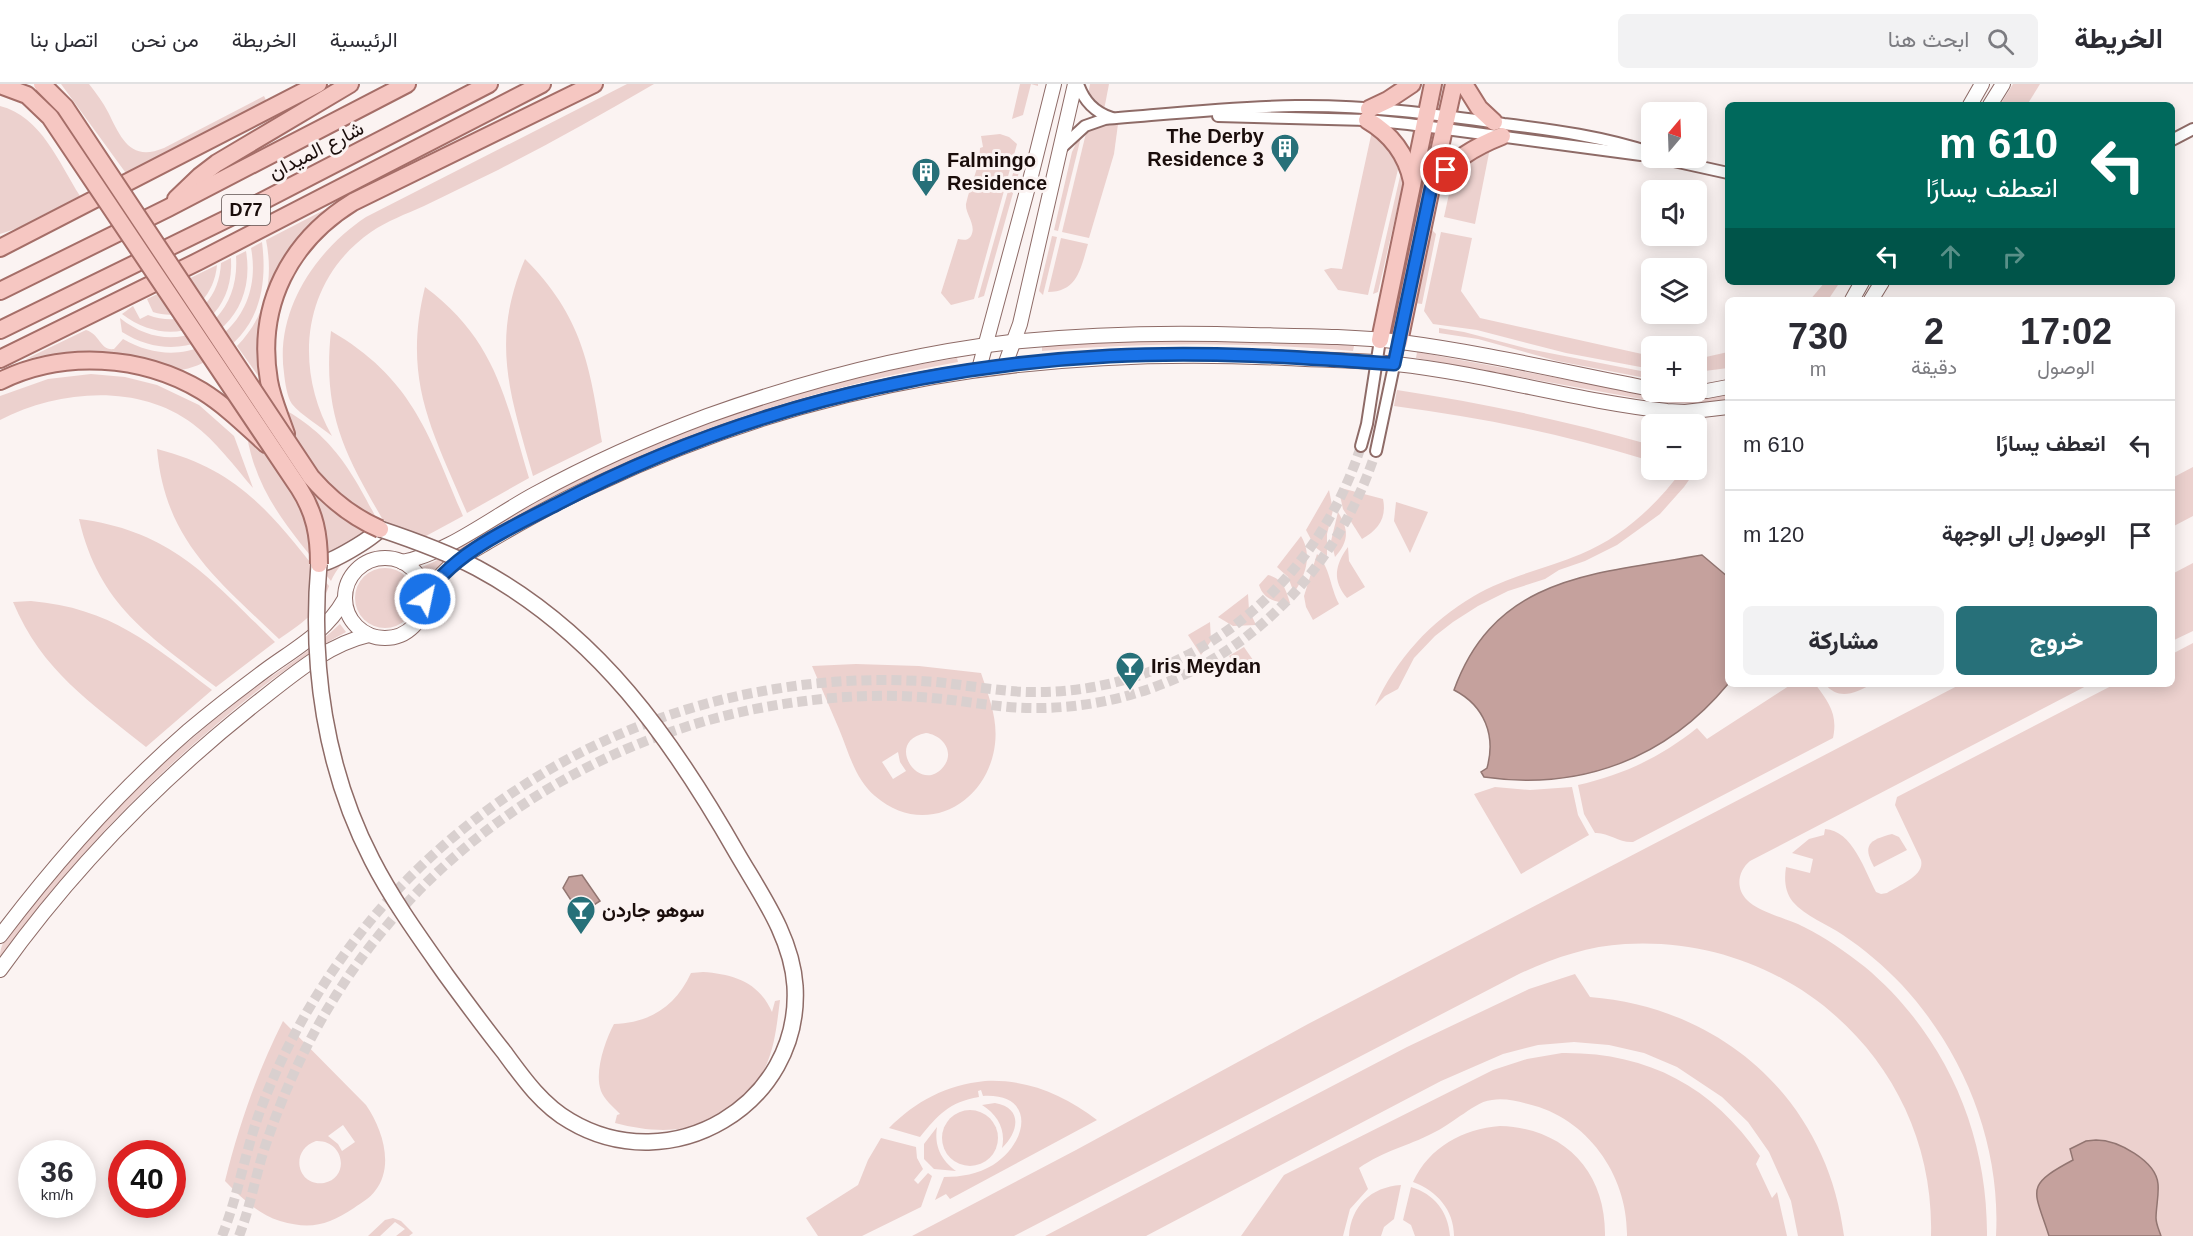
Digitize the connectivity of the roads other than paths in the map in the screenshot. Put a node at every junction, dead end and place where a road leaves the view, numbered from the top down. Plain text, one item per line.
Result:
1 (42, 84) edge
2 (318, 84) edge
3 (350, 84) edge
4 (407, 84) edge
5 (489, 84) edge
6 (542, 84) edge
7 (594, 84) edge
8 (1054, 84) edge
9 (1076, 84) edge
10 (1412, 84) edge
11 (1433, 84) edge
12 (1454, 84) edge
13 (1464, 84) edge
14 (1982, 84) edge
15 (2003, 84) edge
16 (0, 85) edge
17 (1972, 102) edge
18 (1992, 102) edge
19 (1368, 114) junction
20 (1112, 118) junction
21 (1426, 119) junction
22 (1446, 122) junction
23 (1498, 129) junction
24 (2193, 129) edge
25 (2175, 138) edge
26 (1061, 148) junction
27 (1641, 152) edge
28 (1641, 153) edge
29 (1707, 168) edge
30 (1725, 172) edge
31 (1412, 182) junction
32 (1431, 188) junction
33 (168, 208) junction
34 (0, 248) edge
35 (0, 291) edge
36 (0, 330) edge
37 (1380, 340) junction
38 (1013, 342) junction
39 (1399, 342) junction
40 (985, 346) junction
41 (0, 359) edge
42 (1377, 362) junction
43 (1394, 364) junction
44 (1005, 365) junction
45 (979, 369) junction
46 (0, 381) edge
47 (1641, 387) edge
48 (1725, 388) edge
49 (1707, 391) edge
50 (1725, 407) edge
51 (1361, 446) tunnel mouth
52 (283, 449) junction
53 (1376, 451) tunnel mouth
54 (380, 529) junction
55 (402, 562) junction
56 (319, 564) junction
57 (425, 599) junction
58 (344, 600) junction
59 (369, 635) junction
60 (0, 936) edge
61 (0, 970) edge

1 - 52 main road, bridge
2 - 34 main road
3 - 33 main road
4 - 33 main road, شارع الميدان / D77
5 - 36 main road, شارع الميدان / D77
6 - 41 main road
7 - 52 main road, bridge
8 - 40 street
9 - 20 street
9 - 26 street
10 - 19 main road
11 - 21 main road
12 - 22 main road
13 - 23 main road
14 - 17 street
15 - 18 street
16 - 52 main road, bridge
19 - 20 street
19 - 21 street
19 - 31 main road
20 - 26 street
21 - 22 street
21 - 31 main road
22 - 23 street
22 - 23 street
22 - 32 main road
23 - 27 street
23 - 28 street
23 - 32 main road
24 - 25 street
26 - 38 street
29 - 30 street
31 - 37 main road
32 - 39 main road
33 - 35 main road, شارع الميدان / D77
37 - 38 street
37 - 39 street
37 - 42 street
38 - 40 street
38 - 44 street
39 - 43 street
39 - 47 street
40 - 45 street
40 - 55 street
42 - 43 street
42 - 44 street
42 - 51 street
43 - 50 street
43 - 53 street
44 - 45 street
45 - 57 street
46 - 52 main road, bridge
48 - 49 street
52 - 54 main road, bridge
52 - 56 main road, bridge
54 - 56 main road
54 - 56 main road, bridge
55 - 57 street
55 - 58 street
57 - 59 street
58 - 59 street
58 - 60 street
59 - 61 street

